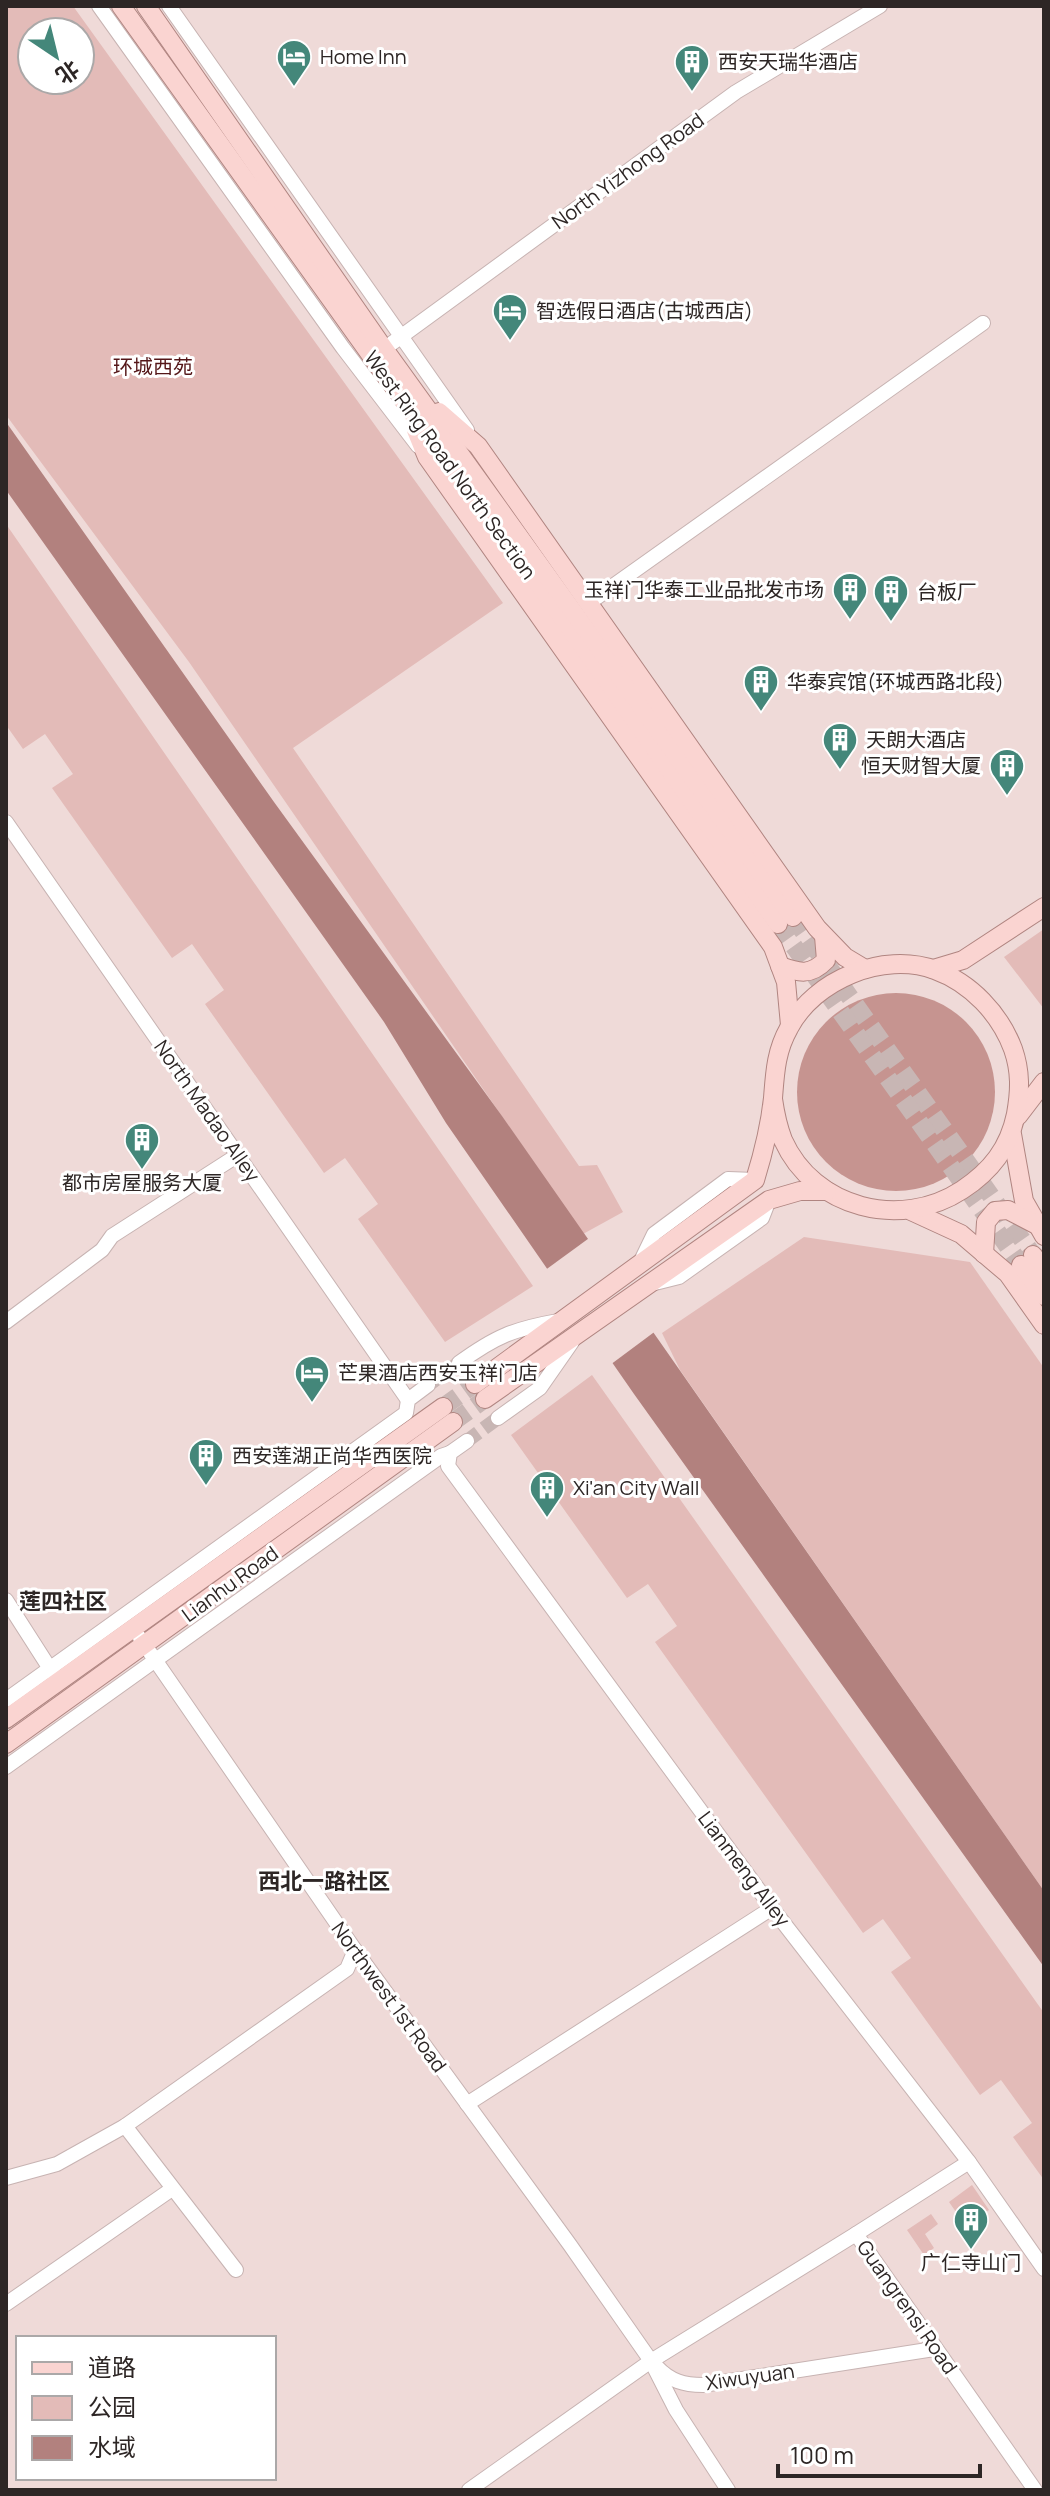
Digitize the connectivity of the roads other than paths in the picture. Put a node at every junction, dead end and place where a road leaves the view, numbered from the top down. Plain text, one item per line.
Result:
1 (99, 6) edge
2 (121, 6) edge
3 (146, 6) edge
4 (169, 6) edge
5 (880, 6) edge
6 (983, 323) dead end
7 (401, 337) junction
8 (384, 349) junction
9 (410, 385) junction
10 (406, 405) junction
11 (478, 446) junction
12 (427, 457) junction
13 (589, 603) junction
14 (6, 822) edge
15 (1044, 907) edge
16 (824, 936) junction
17 (780, 966) junction
18 (865, 969) junction
19 (933, 969) junction
20 (790, 1025) junction
21 (1044, 1082) edge
22 (773, 1099) junction
23 (1013, 1128) junction
24 (238, 1155) junction
25 (755, 1180) junction
26 (827, 1191) junction
27 (739, 1193) junction
28 (769, 1200) junction
29 (911, 1211) junction
30 (752, 1212) junction
31 (1040, 1230) edge
32 (984, 1254) junction
33 (638, 1267) junction
34 (1044, 1271) edge
35 (651, 1284) junction
36 (1044, 1296) edge
37 (563, 1321) junction
38 (6, 1322) edge
39 (1044, 1325) edge
40 (575, 1338) junction
41 (459, 1363) tunnel mouth
42 (428, 1385) tunnel mouth
43 (408, 1400) junction
44 (498, 1418) tunnel mouth
45 (467, 1441) tunnel mouth
46 (449, 1460) junction
47 (6, 1600) edge
48 (133, 1628) junction
49 (150, 1653) junction
50 (54, 1675) junction
51 (6, 1700) edge
52 (6, 1719) edge
53 (6, 1744) edge
54 (6, 1767) edge
55 (772, 1908) junction
56 (355, 1950) junction
57 (467, 2104) junction
58 (125, 2126) junction
59 (969, 2162) junction
60 (6, 2178) edge
61 (172, 2189) junction
62 (856, 2234) junction
63 (1044, 2269) edge
64 (236, 2270) dead end
65 (6, 2304) edge
66 (934, 2349) junction
67 (651, 2361) junction
68 (469, 2490) edge
69 (728, 2490) edge
70 (1035, 2490) edge

1 - 12 street
2 - 10 main road, West Ring Road North Section
3 - 8 main road, West Ring Road North Section
4 - 7 street
5 - 7 street, North Yizhong Road
6 - 13 street
7 - 8 street, North Yizhong Road
7 - 11 street
8 - 9 main road, West Ring Road North Section
9 - 10 main road, West Ring Road North Section
9 - 11 main road
10 - 12 main road
11 - 13 main road
12 - 17 main road
13 - 16 main road
14 - 24 street, North Madao Alley
15 - 19 main road
16 - 17 main road
16 - 18 main road
17 - 20 main road
18 - 19 main road
18 - 20 main road
19 - 23 main road
20 - 22 main road
21 - 23 main road
22 - 25 main road
22 - 26 main road
23 - 29 main road
23 - 31 main road
24 - 38 street
24 - 43 street, North Madao Alley
25 - 27 main road
25 - 33 street
26 - 28 main road
26 - 29 main road
27 - 30 main road
27 - 33 main road
28 - 30 main road
28 - 35 street
29 - 32 main road
30 - 35 main road
31 - 32 main road
32 - 39 main road
33 - 37 main road
34 - 36 main road
35 - 40 main road
37 - 40 main road
37 - 41 street
40 - 44 street
42 - 43 street
43 - 50 street
45 - 46 street
46 - 49 street
46 - 55 street, Lianmeng Alley
47 - 50 street
48 - 49 street, Northwest 1st Road
48 - 49 main road, Lianhu Road
48 - 50 main road, Lianhu Road
49 - 53 main road, Lianhu Road
49 - 54 street
49 - 56 street, Northwest 1st Road
50 - 51 street
50 - 52 main road, Lianhu Road
55 - 57 street
55 - 59 street, Lianmeng Alley
56 - 57 street, Northwest 1st Road
56 - 58 street
57 - 67 street, Northwest 1st Road
58 - 60 street
58 - 61 street
59 - 62 street, Guangrensi Road
59 - 63 street, Lianmeng Alley
61 - 64 street
61 - 65 street
62 - 66 street, Guangrensi Road
62 - 67 street
66 - 67 street, Xiwuyuan
66 - 70 street, Guangrensi Road
67 - 68 street
67 - 69 street

